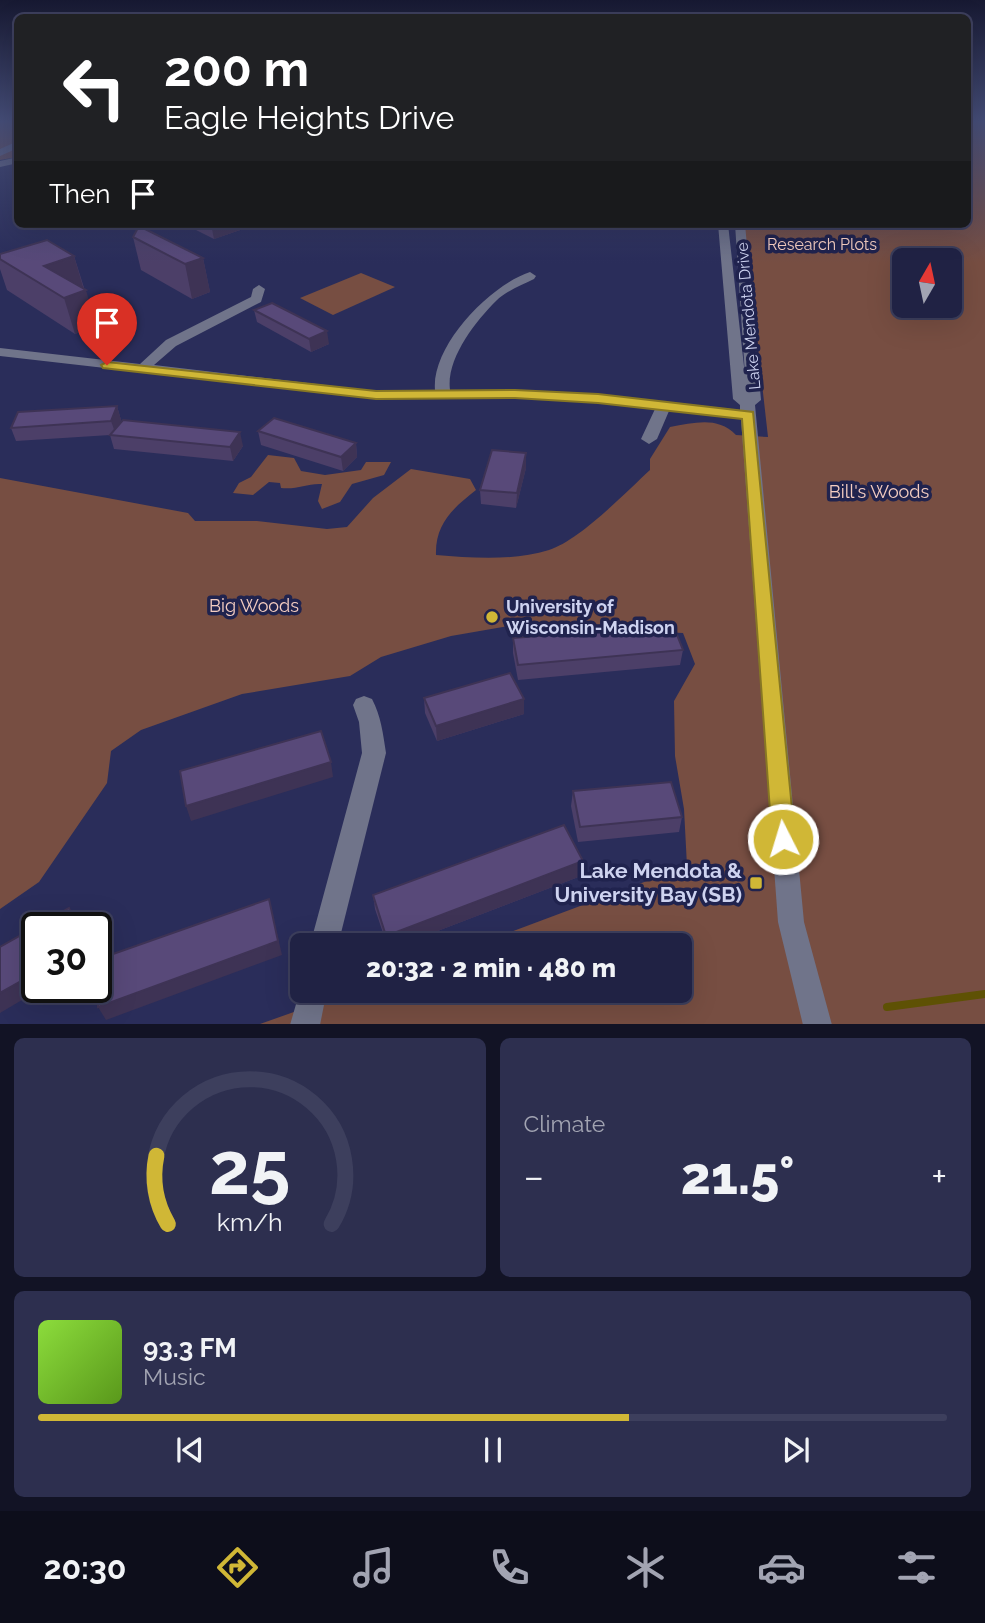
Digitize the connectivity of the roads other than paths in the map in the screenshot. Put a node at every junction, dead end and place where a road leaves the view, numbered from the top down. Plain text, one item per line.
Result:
1 (723, 228) edge
2 (740, 228) edge
3 (530, 276) dead end
4 (259, 289) dead end
5 (0, 352) edge
6 (142, 369) junction
7 (443, 395) junction
8 (664, 406) junction
9 (748, 409) junction
10 (649, 439) dead end
11 (364, 705) dead end
12 (327, 933) edge
13 (310, 1003) edge
14 (305, 1024) edge
15 (818, 1024) edge

1 - 9 street, Lake Mendota Drive
2 - 9 street, Lake Mendota Drive
3 - 7 street
4 - 6 street
5 - 6 street
6 - 7 street
7 - 8 street
8 - 9 street
8 - 10 street
9 - 15 street, Lake Mendota Drive
11 - 12 street
13 - 14 street

